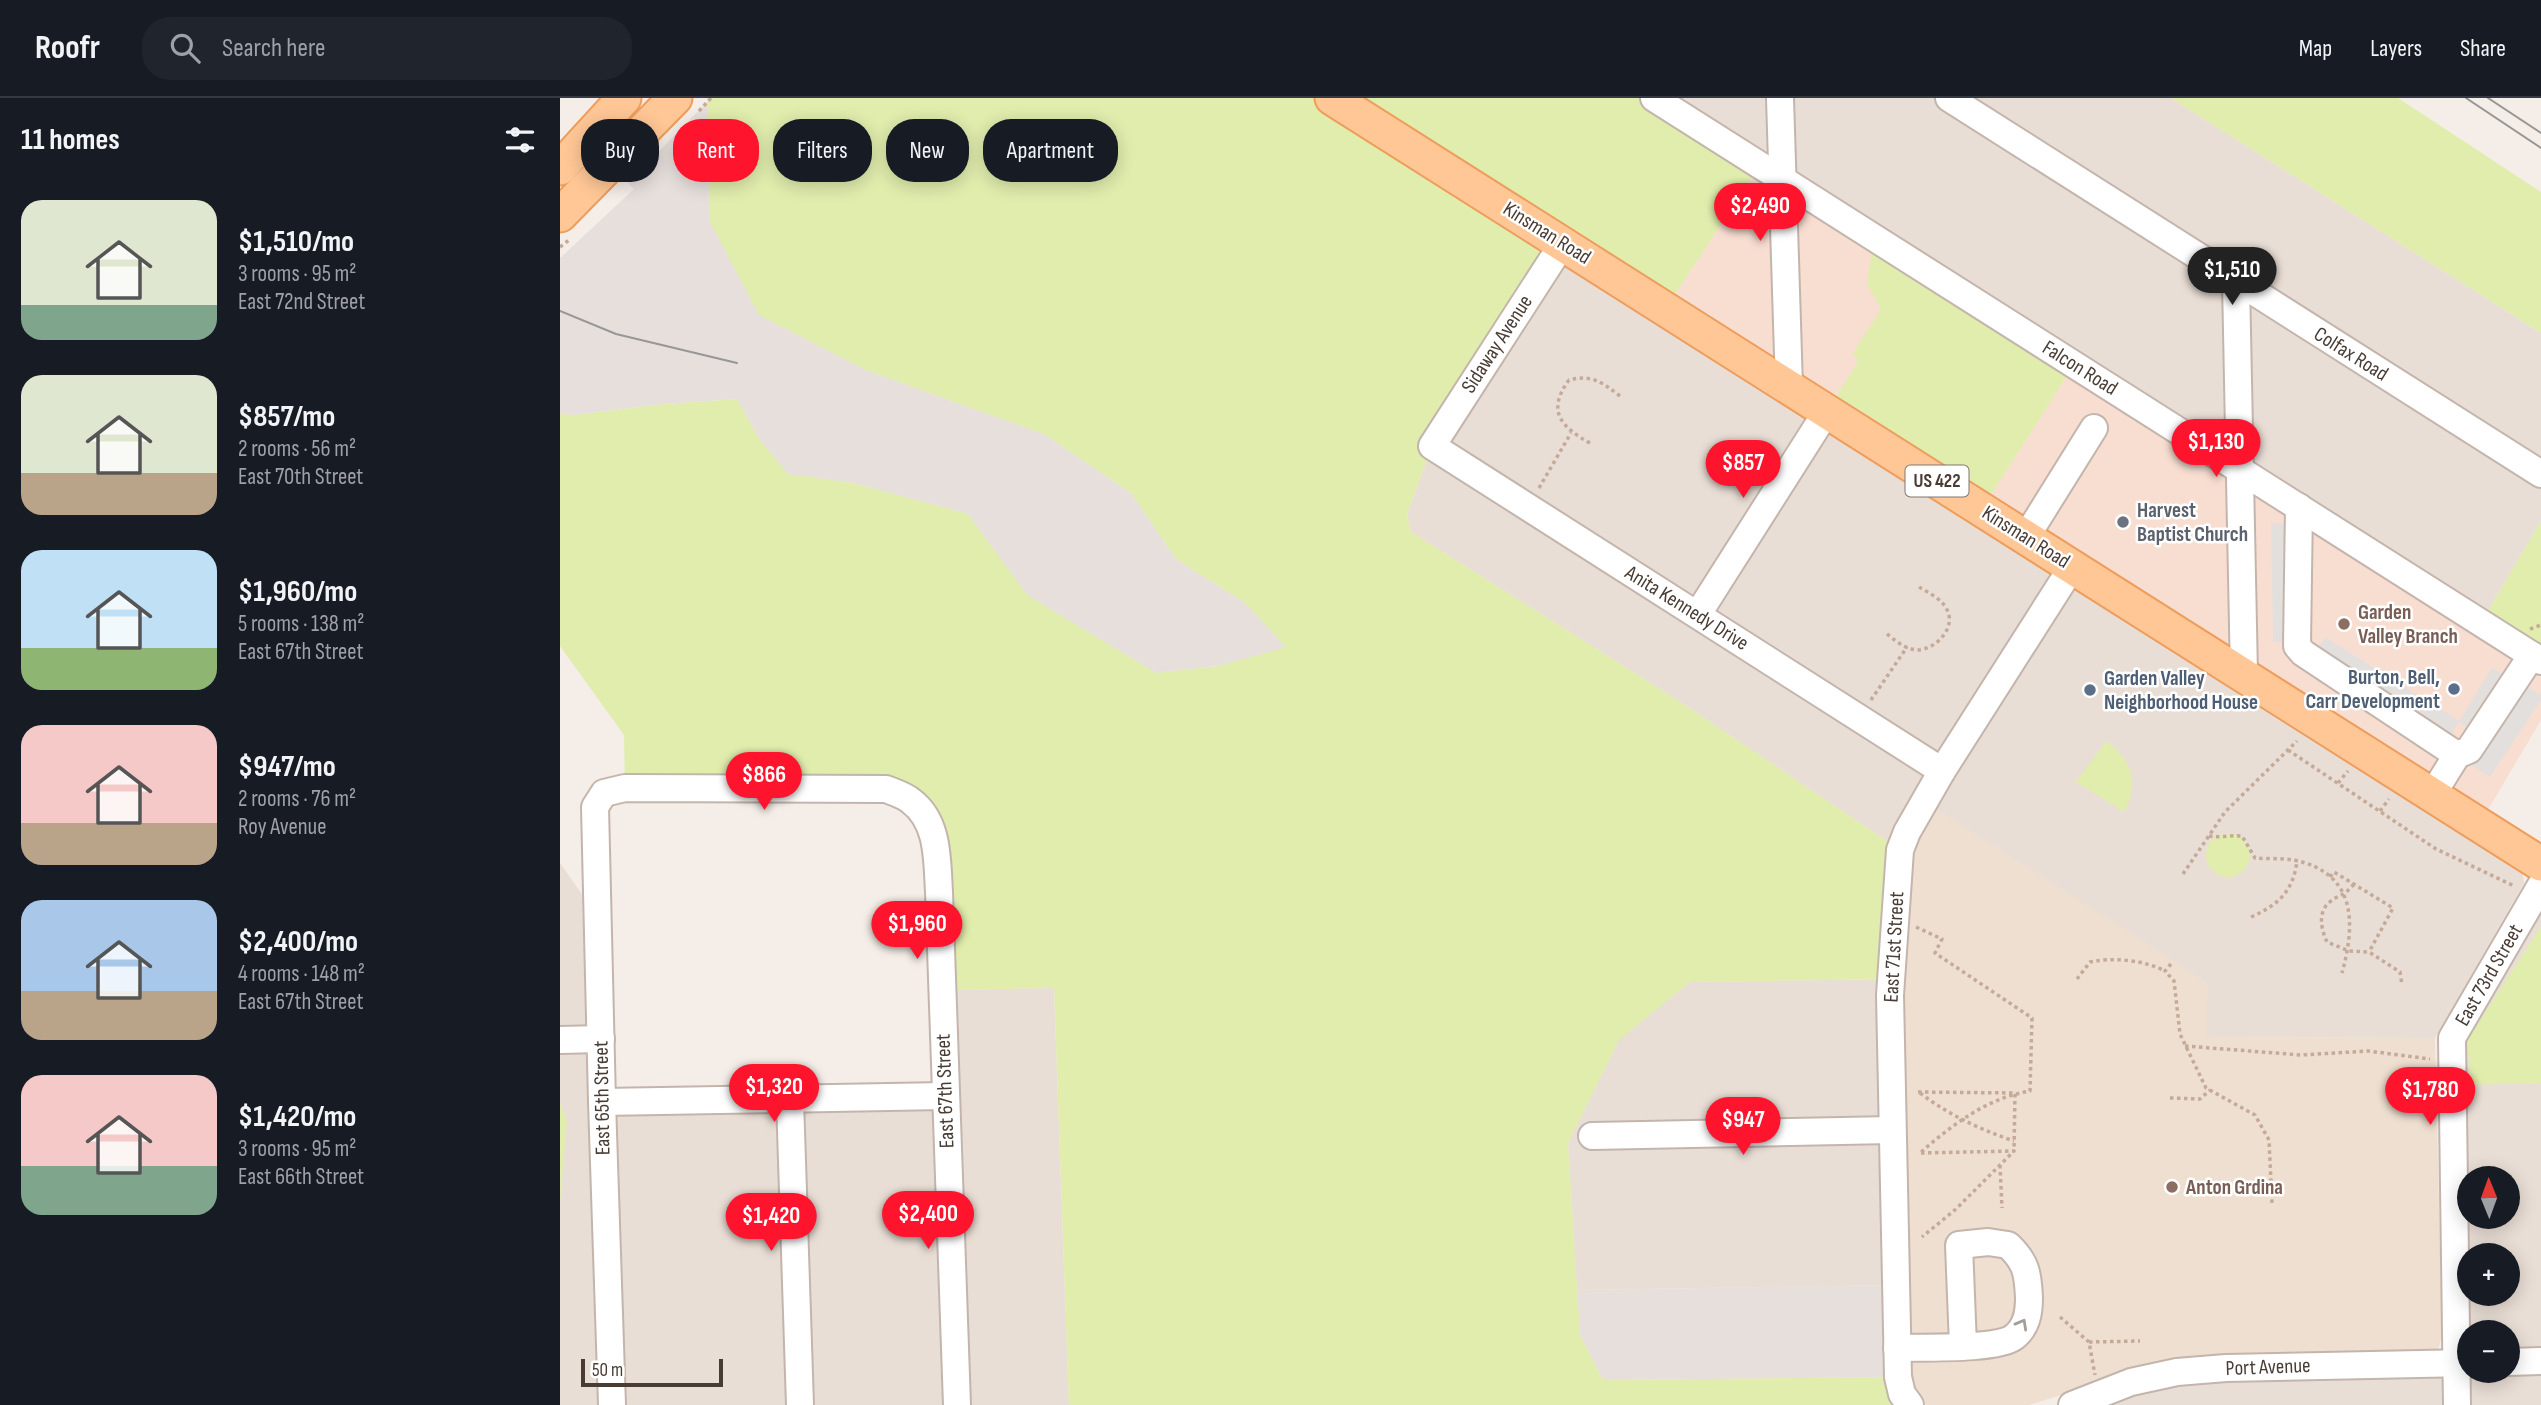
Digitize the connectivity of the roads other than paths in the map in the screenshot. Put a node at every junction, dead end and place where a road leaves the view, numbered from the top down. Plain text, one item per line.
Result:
1 (624, 98) edge
2 (675, 98) edge
3 (1332, 98) edge
4 (1654, 98) edge
5 (1780, 98) edge
6 (1950, 98) edge
7 (569, 159) edge
8 (1781, 179) junction
9 (560, 215) edge
10 (1563, 243) junction
11 (2236, 282) junction
12 (1789, 387) junction
13 (1827, 411) junction
14 (2094, 428) dead end
15 (1432, 446) joint
16 (2240, 469) junction
17 (2541, 474) edge
18 (2299, 507) junction
19 (2026, 537) junction
20 (2072, 567) junction
21 (1698, 614) junction
22 (2536, 658) edge
23 (2244, 675) junction
24 (2457, 755) junction
25 (1942, 771) junction
26 (2432, 795) junction
27 (928, 819) joint
28 (2541, 864) edge
29 (2541, 886) edge
30 (601, 1039) junction
31 (560, 1040) edge
32 (945, 1096) junction
33 (790, 1100) junction
34 (602, 1102) junction
35 (1892, 1130) junction
36 (1592, 1136) dead end
37 (2462, 1320) edge
38 (1963, 1346) dead end
39 (1897, 1348) junction
40 (2541, 1361) edge
41 (2520, 1362) edge
42 (2457, 1363) edge
43 (2460, 1383) edge
44 (2090, 1397) edge
45 (612, 1405) edge
46 (800, 1405) edge
47 (957, 1405) edge
48 (1910, 1405) edge
49 (2457, 1405) edge

1 - 7 main road
2 - 9 main road
3 - 10 main road, Kinsman Road / US 422
4 - 8 street, Falcon Road
5 - 8 street
6 - 11 street, Colfax Road
8 - 12 street
8 - 16 street, Falcon Road
10 - 12 main road, Kinsman Road / US 422
10 - 15 street, Sidaway Avenue
11 - 16 street
11 - 17 street, Colfax Road
12 - 13 main road, Kinsman Road / US 422
13 - 19 main road, Kinsman Road / US 422
13 - 21 street
14 - 19 street
15 - 21 street, Anita Kennedy Drive
16 - 18 street, Falcon Road
16 - 23 street
18 - 22 street, Falcon Road
18 - 24 street
19 - 20 main road, Kinsman Road / US 422
20 - 23 main road, Kinsman Road / US 422
20 - 25 street, East 71st Street
21 - 25 street, Anita Kennedy Drive
22 - 24 street
23 - 26 main road, Kinsman Road / US 422
24 - 26 street
25 - 35 street, East 71st Street
26 - 28 main road, Kinsman Road / US 422
27 - 30 street, East 65th Street
27 - 32 street, East 67th Street
29 - 37 street, East 73rd Street
30 - 31 street
30 - 34 street, East 65th Street
32 - 33 street
32 - 47 street, East 67th Street
33 - 34 street
33 - 46 street
34 - 45 street, East 65th Street
35 - 36 street
35 - 39 street, East 71st Street
38 - 39 street
39 - 48 street, East 71st Street
40 - 41 street
42 - 44 street, Port Avenue
43 - 49 street, East 73rd Street

